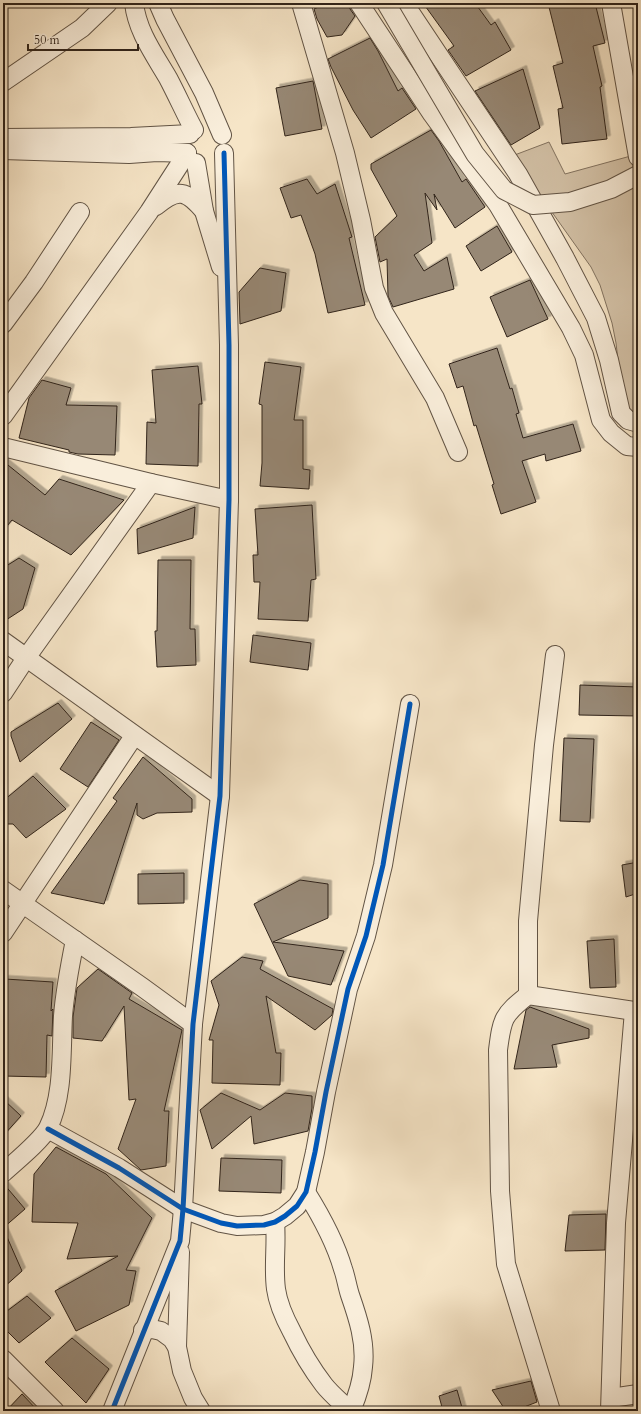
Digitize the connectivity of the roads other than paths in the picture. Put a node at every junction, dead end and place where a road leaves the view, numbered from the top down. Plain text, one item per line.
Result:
1 (108, 3) edge
2 (134, 3) edge
3 (158, 3) edge
4 (301, 3) edge
5 (359, 3) edge
6 (386, 3) edge
7 (404, 3) edge
8 (612, 3) edge
9 (3, 82) edge
10 (192, 132) junction
11 (222, 135) junction
12 (3, 138) edge
13 (3, 150) edge
14 (157, 152) junction
15 (224, 153) junction
16 (192, 158) junction
17 (638, 158) edge
18 (638, 176) edge
19 (204, 211) junction
20 (80, 212) dead end
21 (149, 212) junction
22 (228, 290) junction
23 (3, 324) edge
24 (3, 416) edge
25 (638, 421) edge
26 (3, 447) edge
27 (638, 447) edge
28 (458, 452) dead end
29 (151, 483) junction
30 (228, 500) junction
31 (3, 641) edge
32 (555, 655) dead end
33 (26, 658) junction
34 (3, 693) edge
35 (410, 704) dead end
36 (134, 736) junction
37 (220, 796) junction
38 (3, 890) edge
39 (22, 904) junction
40 (3, 933) edge
41 (75, 940) junction
42 (528, 995) junction
43 (636, 1011) edge
44 (193, 1024) junction
45 (48, 1129) junction
46 (3, 1173) edge
47 (306, 1192) junction
48 (183, 1209) junction
49 (275, 1222) junction
50 (180, 1242) junction
51 (143, 1330) junction
52 (178, 1347) junction
53 (3, 1359) edge
54 (638, 1394) edge
55 (610, 1404) edge
56 (55, 1411) edge
57 (112, 1411) edge
58 (201, 1411) edge
59 (350, 1411) edge
60 (551, 1411) edge

1 - 9 street
2 - 10 street
3 - 11 street
4 - 28 street
5 - 27 street
6 - 18 street, bridge
7 - 25 street
8 - 17 street
10 - 11 street
10 - 12 street
10 - 16 street
11 - 15 street
13 - 14 street
14 - 16 street
14 - 21 street
15 - 16 street
15 - 22 street
16 - 19 street
16 - 21 street
19 - 21 street
19 - 22 street
20 - 23 street
21 - 24 street
22 - 30 street
26 - 29 street
29 - 30 street
29 - 33 street
30 - 37 street
31 - 33 street
32 - 42 street
33 - 34 street
33 - 36 street
35 - 47 street
36 - 37 street
36 - 39 street
37 - 44 street
38 - 39 street
39 - 40 street
39 - 41 street
41 - 44 street
41 - 45 street
42 - 43 street
42 - 60 street
43 - 55 street
44 - 48 street
45 - 46 street
45 - 48 street
47 - 49 street
47 - 59 street
48 - 49 street
48 - 50 street
49 - 59 street
50 - 51 street
50 - 52 street
51 - 52 street
51 - 57 street
52 - 58 street
53 - 56 street
54 - 55 street

